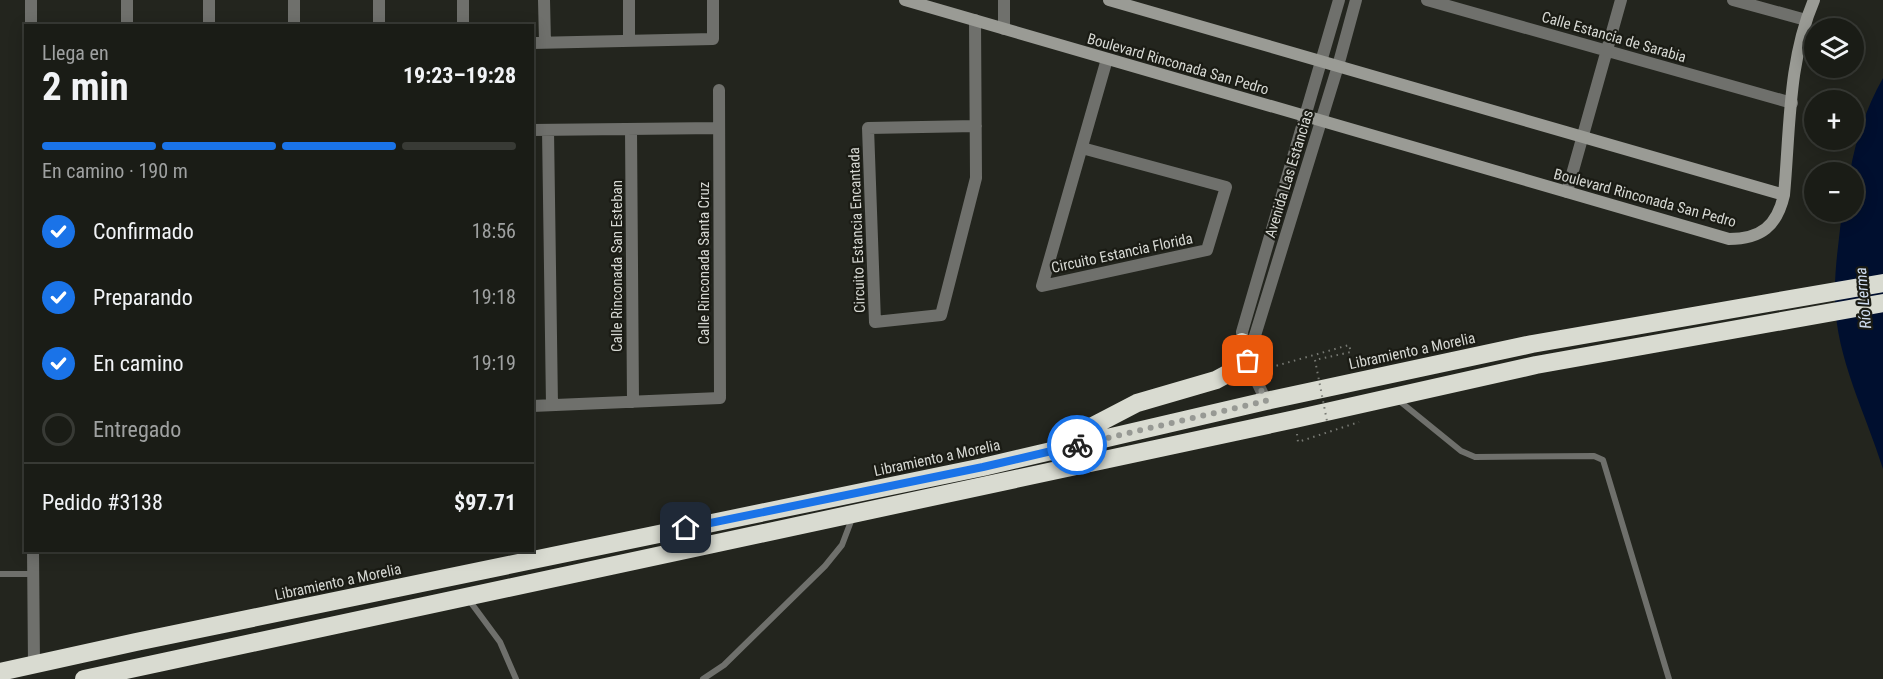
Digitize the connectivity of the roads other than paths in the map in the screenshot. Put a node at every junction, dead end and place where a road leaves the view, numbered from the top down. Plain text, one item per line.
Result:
1 (31, 0) edge
2 (128, 0) edge
3 (209, 0) edge
4 (294, 0) edge
5 (379, 0) edge
6 (463, 0) edge
7 (544, 0) edge
8 (629, 0) edge
9 (713, 0) edge
10 (905, 0) edge
11 (1004, 0) edge
12 (1109, 0) edge
13 (1338, 0) edge
14 (1356, 0) edge
15 (1427, 0) edge
16 (1621, 0) edge
17 (1733, 0) edge
18 (1814, 0) edge
19 (942, 5) edge
20 (1807, 18) edge
21 (1804, 19) edge
22 (975, 20) junction
23 (31, 24) edge
24 (128, 24) edge
25 (209, 24) edge
26 (294, 24) edge
27 (379, 24) edge
28 (463, 24) edge
29 (1804, 28) edge
30 (1004, 29) junction
31 (629, 40) junction
32 (539, 42) edge
33 (1607, 51) junction
34 (1107, 59) junction
35 (1322, 61) junction
36 (1338, 66) junction
37 (718, 90) dead end
38 (1792, 103) junction
39 (1306, 116) junction
40 (1321, 121) junction
41 (976, 126) junction
42 (719, 128) junction
43 (631, 129) junction
44 (534, 130) edge
45 (548, 130) junction
46 (1583, 137) junction
47 (1082, 148) junction
48 (1568, 192) junction
49 (1785, 195) junction
50 (1883, 283) edge
51 (1883, 303) edge
52 (1244, 349) junction
53 (1394, 396) junction
54 (1266, 401) junction
55 (633, 402) junction
56 (552, 405) junction
57 (534, 406) edge
58 (1037, 454) junction
59 (854, 514) junction
60 (33, 552) edge
61 (0, 574) edge
62 (33, 574) junction
63 (466, 597) junction
64 (34, 665) junction
65 (0, 672) edge
66 (84, 679) edge
67 (516, 679) edge
68 (703, 679) edge
69 (1669, 679) edge

1 - 23 street
2 - 24 street
3 - 25 street
4 - 26 street
5 - 27 street
6 - 28 street
7 - 32 street
8 - 31 street
9 - 31 street
10 - 19 street, Boulevard Rinconada San Pedro
11 - 30 street
12 - 35 street
13 - 35 street, Avenida Las Estancias
14 - 36 street, Avenida Las Estancias
15 - 33 street, Calle Estancia de Sarabia
16 - 33 street
17 - 21 street
18 - 20 street, Boulevard Rinconada San Pedro
19 - 22 street, Boulevard Rinconada San Pedro
22 - 30 street, Boulevard Rinconada San Pedro
22 - 41 street, Circuito Estancia Encantada
29 - 38 street, Boulevard Rinconada San Pedro
30 - 34 street, Boulevard Rinconada San Pedro
31 - 32 street
33 - 38 street, Calle Estancia de Sarabia
33 - 46 street
34 - 39 street, Boulevard Rinconada San Pedro
34 - 47 street, Circuito Estancia Florida
35 - 36 street
35 - 39 street, Avenida Las Estancias
36 - 40 street, Avenida Las Estancias
36 - 46 street
37 - 42 street, Calle Rinconada Santa Cruz
38 - 49 street, Boulevard Rinconada San Pedro
39 - 40 street, Boulevard Rinconada San Pedro
39 - 52 street, Avenida Las Estancias
40 - 48 street, Boulevard Rinconada San Pedro
40 - 52 street, Avenida Las Estancias
41 - 41 street, Circuito Estancia Encantada
42 - 43 street
42 - 55 street, Calle Rinconada Santa Cruz
43 - 45 street
43 - 55 street, Calle Rinconada San Esteban
44 - 45 street
45 - 56 street
46 - 48 street
46 - 49 street
47 - 47 street, Circuito Estancia Florida
48 - 49 street, Boulevard Rinconada San Pedro
50 - 54 highway, Libramiento a Morelia
51 - 53 highway
52 - 54 street
52 - 58 highway
53 - 59 highway
53 - 69 lane
54 - 58 highway, Libramiento a Morelia
55 - 56 street
56 - 57 street
58 - 64 highway, Libramiento a Morelia
59 - 63 highway
59 - 68 lane
60 - 62 street
61 - 62 lane
62 - 64 street
63 - 66 highway
63 - 67 lane
64 - 65 highway, Libramiento a Morelia

